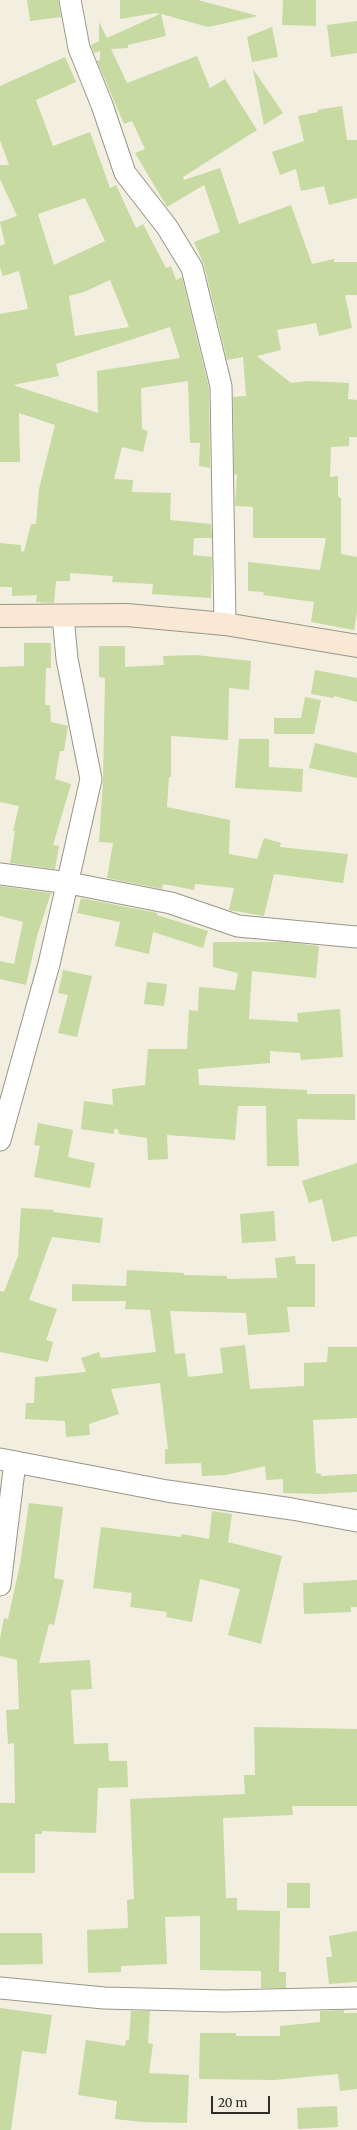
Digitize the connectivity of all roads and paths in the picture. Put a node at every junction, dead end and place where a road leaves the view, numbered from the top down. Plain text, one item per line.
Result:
1 (70, 0) edge
2 (0, 616) edge
3 (63, 616) junction
4 (225, 624) junction
5 (357, 646) edge
6 (0, 874) edge
7 (69, 883) junction
8 (357, 937) edge
9 (0, 1140) edge
10 (7, 1461) edge
11 (357, 1520) edge
12 (0, 1585) edge
13 (0, 1988) edge
14 (357, 1998) edge

1 - 4 street
2 - 3 street
3 - 4 street
3 - 7 street
4 - 5 street
6 - 7 street
7 - 8 street
7 - 9 street
10 - 11 street
10 - 12 street
13 - 14 street

